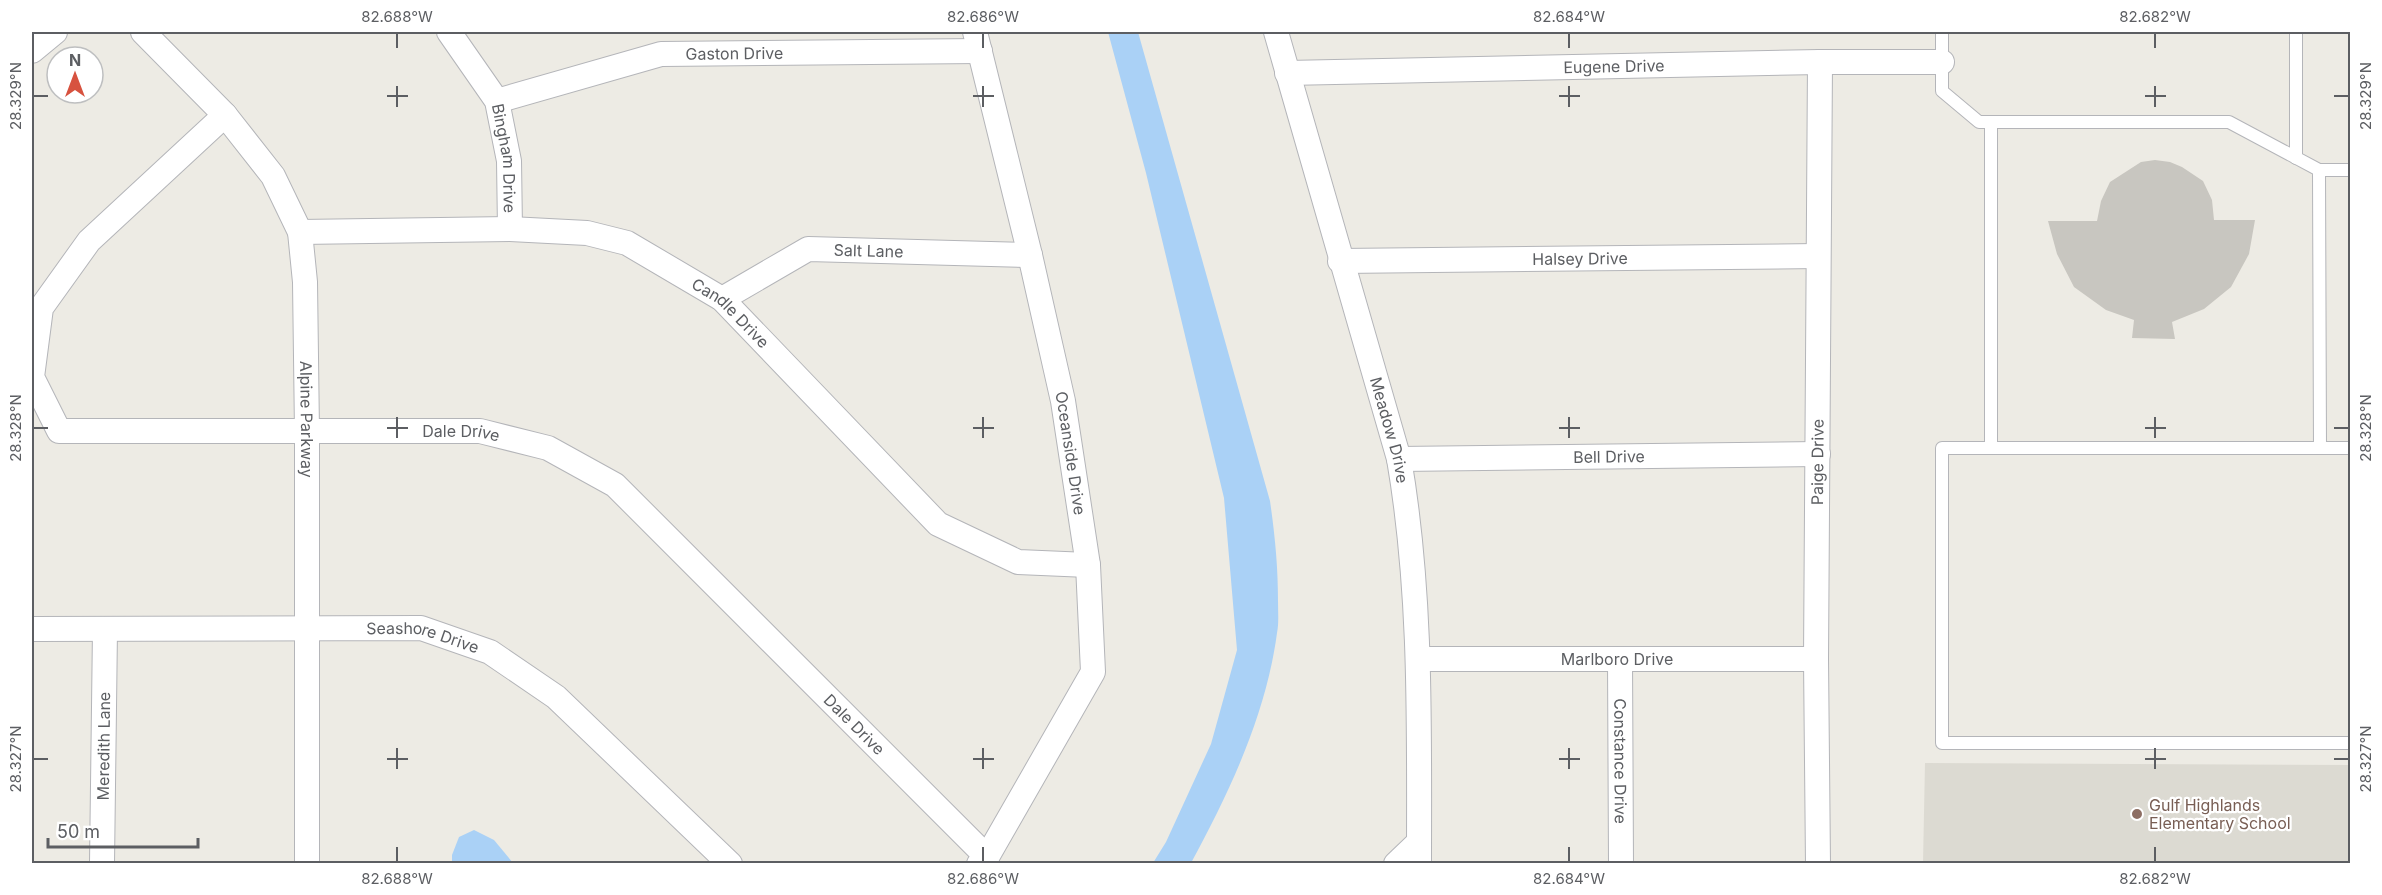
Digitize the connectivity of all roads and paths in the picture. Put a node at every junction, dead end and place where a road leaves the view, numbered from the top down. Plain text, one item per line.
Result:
1 (55, 32) edge
2 (143, 32) edge
3 (449, 32) edge
4 (1276, 32) edge
5 (1942, 32) edge
6 (2296, 32) edge
7 (978, 41) edge
8 (32, 51) edge
9 (1820, 62) junction
10 (1942, 62) junction
11 (1287, 73) junction
12 (496, 101) junction
13 (225, 115) junction
14 (1991, 122) junction
15 (2296, 158) junction
16 (2319, 170) junction
17 (2350, 170) edge
18 (510, 230) junction
19 (300, 232) junction
20 (1030, 255) junction
21 (1818, 256) junction
22 (1340, 261) junction
23 (722, 299) junction
24 (307, 432) junction
25 (1991, 448) junction
26 (2320, 448) junction
27 (2350, 448) edge
28 (1818, 454) junction
29 (1399, 459) junction
30 (1088, 565) junction
31 (306, 627) junction
32 (105, 628) junction
33 (32, 629) edge
34 (1419, 659) junction
35 (1620, 659) junction
36 (1816, 659) junction
37 (2350, 743) edge
38 (1419, 853) edge
39 (983, 860) edge
40 (102, 864) edge
41 (307, 864) edge
42 (730, 864) edge
43 (1396, 864) edge
44 (1621, 864) edge
45 (1818, 864) edge

1 - 8 street
2 - 13 street, Alpine Parkway
3 - 12 street, Bingham Drive
4 - 11 street, Meadow Drive
5 - 10 lane
6 - 15 lane
7 - 12 street, Gaston Drive
7 - 20 street, Oceanside Drive
9 - 10 street, Eugene Drive
9 - 11 street, Eugene Drive
9 - 21 street, Paige Drive
10 - 14 lane
11 - 22 street, Meadow Drive
12 - 18 street, Bingham Drive
13 - 19 street, Alpine Parkway
13 - 24 street, Dale Drive
14 - 15 lane
14 - 25 lane
15 - 16 lane
16 - 17 lane
16 - 26 lane
18 - 19 street, Candle Drive
18 - 23 street, Candle Drive
19 - 24 street, Alpine Parkway
20 - 23 street, Salt Lane
20 - 30 street, Oceanside Drive
21 - 22 street, Halsey Drive
21 - 28 street, Paige Drive
22 - 29 street, Meadow Drive
23 - 30 street, Candle Drive
24 - 31 street, Alpine Parkway
24 - 39 street, Dale Drive
25 - 26 lane
25 - 37 lane
26 - 27 lane
28 - 29 street, Bell Drive
28 - 36 street, Paige Drive
29 - 34 street, Meadow Drive
30 - 39 street, Oceanside Drive
31 - 32 street, Seashore Drive
31 - 41 street, Alpine Parkway
31 - 42 street, Seashore Drive
32 - 33 street, Seashore Drive
32 - 40 street, Meredith Lane
34 - 35 street, Marlboro Drive
34 - 38 street, Meadow Drive
35 - 36 street, Marlboro Drive
35 - 44 street, Constance Drive
36 - 45 street, Paige Drive
38 - 43 street, Meadow Drive

